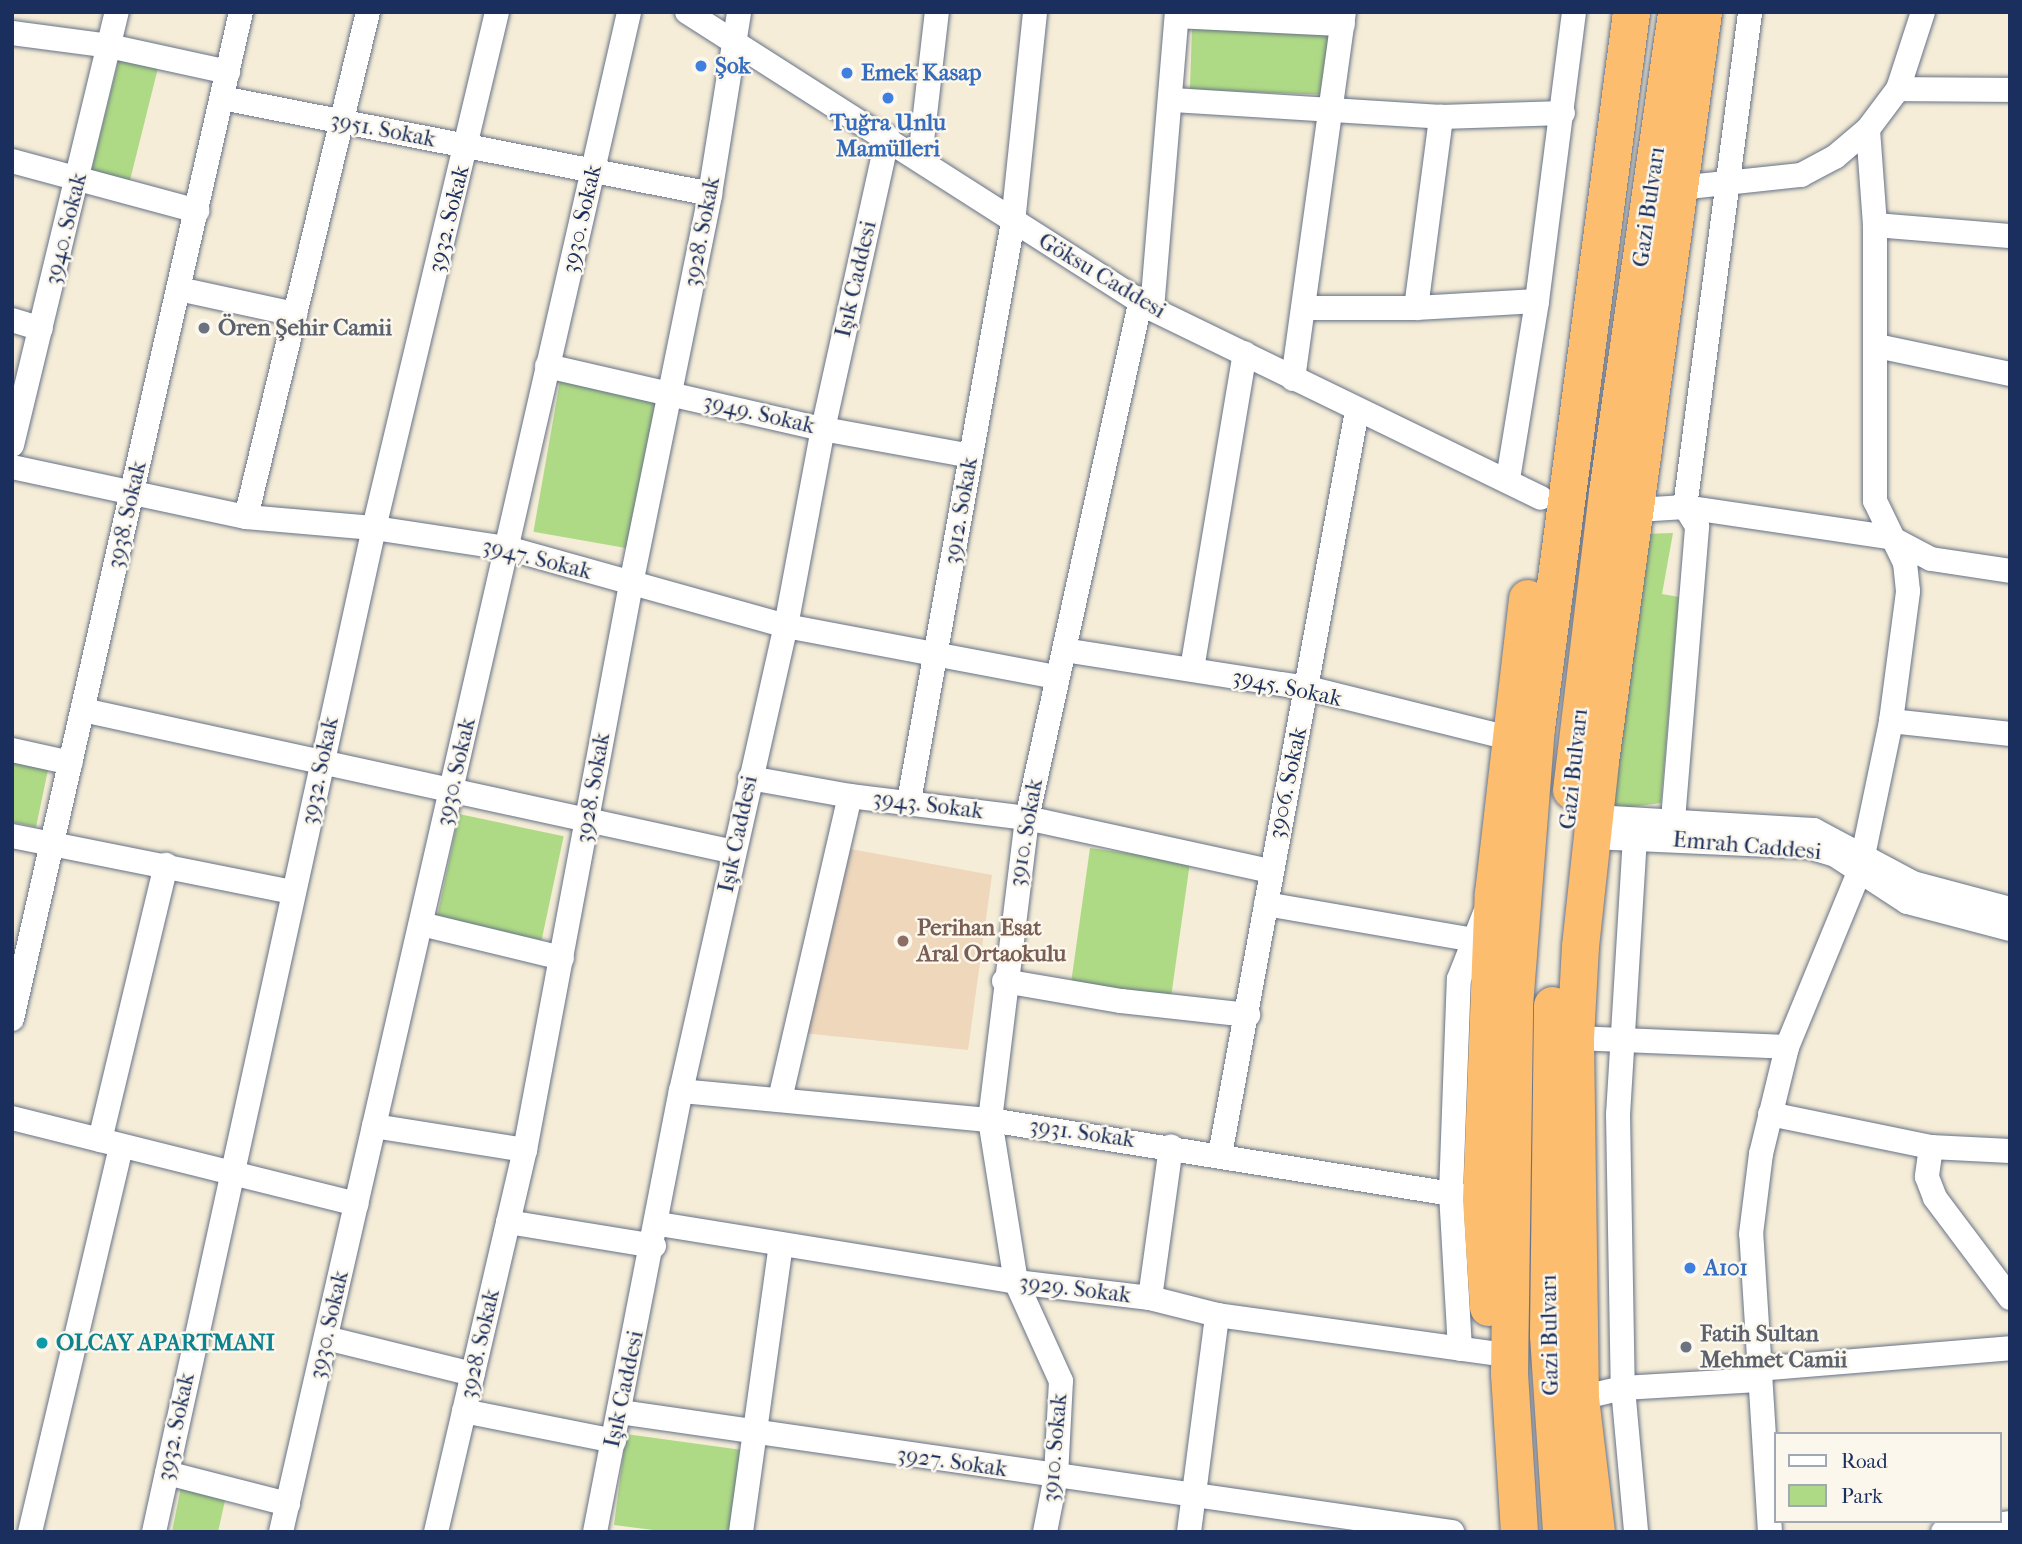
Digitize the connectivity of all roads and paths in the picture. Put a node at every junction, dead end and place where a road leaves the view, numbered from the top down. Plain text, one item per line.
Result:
1 (117, 12) edge
2 (241, 12) edge
3 (368, 12) edge
4 (497, 12) edge
5 (629, 12) edge
6 (687, 12) edge
7 (739, 12) edge
8 (937, 12) edge
9 (1035, 12) edge
10 (1574, 12) edge
11 (1609, 12) edge
12 (1631, 12) edge
13 (1676, 12) edge
14 (1703, 12) edge
15 (1750, 12) edge
16 (1923, 12) edge
17 (1177, 14) edge
18 (1343, 18) edge
19 (12, 33) edge
20 (737, 42) junction
21 (109, 46) junction
22 (228, 72) junction
23 (1898, 89) junction
24 (2010, 90) edge
25 (222, 98) junction
26 (1173, 100) junction
27 (1332, 107) junction
28 (1563, 113) junction
29 (1441, 117) junction
30 (341, 122) junction
31 (1868, 129) junction
32 (888, 137) junction
33 (467, 146) junction
34 (920, 158) junction
35 (12, 161) edge
36 (594, 168) junction
37 (78, 180) junction
38 (1727, 185) junction
39 (1679, 188) junction
40 (710, 194) junction
41 (197, 211) junction
42 (1013, 222) junction
43 (1875, 225) junction
44 (2010, 236) edge
45 (179, 289) junction
46 (1537, 302) junction
47 (1147, 304) junction
48 (1305, 308) junction
49 (1416, 309) junction
50 (295, 314) junction
51 (12, 320) edge
52 (41, 328) junction
53 (1877, 346) junction
54 (1245, 353) junction
55 (547, 366) junction
56 (2010, 374) edge
57 (1293, 379) junction
58 (670, 393) junction
59 (1357, 411) junction
60 (823, 429) junction
61 (12, 445) edge
62 (971, 456) junction
63 (12, 467) edge
64 (1508, 479) junction
65 (132, 492) junction
66 (1541, 498) junction
67 (1685, 507) junction
68 (1637, 510) junction
69 (246, 517) junction
70 (374, 528) junction
71 (1889, 537) junction
72 (507, 548) junction
73 (2010, 571) edge
74 (631, 583) junction
75 (786, 626) junction
76 (1064, 650) junction
77 (935, 653) junction
78 (1192, 669) junction
79 (1057, 677) junction
80 (1308, 688) junction
81 (83, 710) junction
82 (1891, 721) junction
83 (2010, 734) edge
84 (1508, 738) junction
85 (12, 750) edge
86 (71, 763) junction
87 (321, 765) junction
88 (750, 778) junction
89 (452, 790) junction
90 (850, 796) junction
91 (909, 801) junction
92 (1027, 818) junction
93 (1673, 820) junction
94 (587, 821) junction
95 (1593, 827) junction
96 (12, 835) edge
97 (1635, 837) junction
98 (52, 846) junction
99 (734, 852) junction
100 (1861, 862) junction
101 (166, 865) junction
102 (1270, 871) junction
103 (293, 892) junction
104 (1493, 893) junction
105 (1266, 904) junction
106 (2010, 909) edge
107 (421, 924) junction
108 (2010, 929) edge
109 (1474, 940) junction
110 (562, 957) junction
111 (1004, 981) junction
112 (1248, 1015) junction
113 (12, 1018) edge
114 (1575, 1038) junction
115 (1620, 1039) junction
116 (1787, 1046) junction
117 (681, 1091) junction
118 (780, 1099) junction
119 (1770, 1114) junction
120 (12, 1118) edge
121 (990, 1120) junction
122 (374, 1126) junction
123 (110, 1143) junction
124 (1171, 1146) junction
125 (1931, 1147) junction
126 (525, 1150) junction
127 (2010, 1151) edge
128 (1220, 1155) junction
129 (229, 1174) junction
130 (1466, 1196) junction
131 (356, 1205) junction
132 (509, 1222) junction
133 (656, 1235) junction
134 (782, 1245) junction
135 (1016, 1282) junction
136 (1150, 1298) junction
137 (2010, 1298) edge
138 (1217, 1315) junction
139 (326, 1338) junction
140 (2010, 1348) edge
141 (1475, 1351) junction
142 (473, 1374) junction
143 (1757, 1374) junction
144 (1623, 1388) junction
145 (1580, 1398) junction
146 (464, 1411) junction
147 (620, 1412) junction
148 (754, 1434) junction
149 (614, 1441) junction
150 (1514, 1449) junction
151 (167, 1473) junction
152 (1055, 1476) junction
153 (1556, 1489) junction
154 (1194, 1496) junction
155 (288, 1504) junction
156 (2010, 1522) edge
157 (30, 1532) edge
158 (154, 1532) edge
159 (282, 1532) edge
160 (436, 1532) edge
161 (595, 1532) edge
162 (741, 1532) edge
163 (1045, 1532) edge
164 (1189, 1532) edge
165 (1450, 1532) edge
166 (1519, 1532) edge
167 (1561, 1532) edge
168 (1567, 1532) edge
169 (1596, 1532) edge
170 (1636, 1532) edge
171 (1770, 1532) edge
172 (1943, 1532) edge

1 - 21 street, 3940. Sokak
2 - 22 street, 3938. Sokak
3 - 30 street
4 - 33 street, 3932. Sokak
5 - 36 street, 3930. Sokak
6 - 20 street, Göksu Caddesi
7 - 20 street, 3928. Sokak
8 - 34 street
9 - 42 street, 3912. Sokak
10 - 28 street
11 - 66 highway
12 - 150 highway, Gazi Bulvarı
13 - 153 highway, Gazi Bulvarı
14 - 39 highway
15 - 38 street
16 - 23 street
17 - 18 street
17 - 26 street, 3910. Sokak
18 - 27 street
19 - 21 street
20 - 32 street, Göksu Caddesi
20 - 40 street, 3928. Sokak
21 - 22 street
21 - 37 street, 3940. Sokak
22 - 25 street, 3938. Sokak
23 - 24 street
23 - 31 street
25 - 30 street, 3951. Sokak
25 - 41 street, 3938. Sokak
26 - 27 street
26 - 47 street, 3910. Sokak
27 - 29 street
27 - 48 street
28 - 29 street
28 - 46 street
29 - 49 street
30 - 33 street, 3951. Sokak
30 - 50 street
31 - 38 street
31 - 43 street
32 - 34 street, Göksu Caddesi
32 - 60 street, Işık Caddesi
33 - 36 street, 3951. Sokak
33 - 70 street, 3932. Sokak
34 - 42 street, Göksu Caddesi
35 - 37 street
36 - 40 street, 3951. Sokak
36 - 55 street, 3930. Sokak
37 - 41 street
37 - 52 street, 3940. Sokak
38 - 39 street
38 - 67 street
39 - 68 highway
40 - 58 street, 3928. Sokak
41 - 45 street, 3938. Sokak
42 - 47 street, Göksu Caddesi
42 - 62 street, 3912. Sokak
43 - 44 street
43 - 53 street
45 - 50 street
45 - 65 street, 3938. Sokak
46 - 49 street
46 - 64 street
47 - 54 street, Göksu Caddesi
47 - 76 street, 3910. Sokak
48 - 49 street
48 - 57 street
50 - 69 street
51 - 52 street
52 - 61 street, 3940. Sokak
53 - 56 street
53 - 71 street
54 - 57 street, Göksu Caddesi
54 - 78 street
55 - 58 street, 3949. Sokak
55 - 72 street, 3930. Sokak
57 - 59 street, Göksu Caddesi
58 - 60 street, 3949. Sokak
58 - 74 street, 3928. Sokak
59 - 64 street, Göksu Caddesi
59 - 80 street, 3906. Sokak
60 - 62 street, 3949. Sokak
60 - 75 street, Işık Caddesi
62 - 77 street, 3912. Sokak
63 - 65 street, 3947. Sokak
64 - 66 street, Göksu Caddesi
65 - 69 street, 3947. Sokak
65 - 81 street, 3938. Sokak
66 - 84 highway
67 - 68 street
67 - 71 street
67 - 93 street
68 - 95 highway
69 - 70 street, 3947. Sokak
70 - 72 street, 3947. Sokak
70 - 87 street, 3932. Sokak
71 - 73 street
71 - 82 street
72 - 74 street, 3947. Sokak
72 - 89 street, 3930. Sokak
74 - 75 street, 3947. Sokak
74 - 94 street, 3928. Sokak
75 - 77 street, 3947. Sokak
75 - 88 street, Işık Caddesi
76 - 78 street, 3945. Sokak
76 - 79 street, 3910. Sokak
77 - 79 street, 3947. Sokak
77 - 91 street, 3912. Sokak
78 - 80 street, 3945. Sokak
79 - 92 street, 3910. Sokak
80 - 84 street, 3945. Sokak
80 - 102 street, 3906. Sokak
81 - 86 street, 3938. Sokak
81 - 87 street
82 - 83 street
82 - 100 street
84 - 104 highway
85 - 86 street
86 - 98 street, 3938. Sokak
87 - 89 street
87 - 103 street, 3932. Sokak
88 - 90 street, 3943. Sokak
88 - 99 street, Işık Caddesi
89 - 94 street
89 - 107 street, 3930. Sokak
90 - 91 street, 3943. Sokak
90 - 118 street
91 - 92 street, 3943. Sokak
92 - 102 street, 3943. Sokak
92 - 111 street, 3910. Sokak
93 - 95 street, Emrah Caddesi
93 - 100 street, Emrah Caddesi
94 - 99 street
94 - 110 street, 3928. Sokak
95 - 97 street, Emrah Caddesi
95 - 114 highway
96 - 98 street
97 - 100 street, Emrah Caddesi
97 - 115 street
98 - 101 street
98 - 113 street, 3938. Sokak
99 - 117 street, Işık Caddesi
100 - 106 street, Emrah Caddesi
100 - 108 street, Emrah Caddesi
100 - 116 street
101 - 103 street
101 - 123 street
102 - 105 street, 3906. Sokak
103 - 129 street, 3932. Sokak
104 - 109 street
104 - 130 highway
105 - 109 street
105 - 112 street, 3906. Sokak
107 - 110 street
107 - 122 street, 3930. Sokak
109 - 130 street
110 - 126 street, 3928. Sokak
111 - 112 street
111 - 121 street, 3910. Sokak
112 - 128 street, 3906. Sokak
114 - 115 street
114 - 145 highway
115 - 116 street
115 - 144 street
116 - 119 street
117 - 118 street, 3931. Sokak
117 - 133 street, Işık Caddesi
118 - 121 street, 3931. Sokak
119 - 125 street
119 - 143 street
120 - 123 street
121 - 124 street, 3931. Sokak
121 - 135 street, 3910. Sokak
122 - 126 street
122 - 131 street, 3930. Sokak
123 - 129 street
123 - 157 street
124 - 128 street, 3931. Sokak
124 - 136 street
125 - 127 street
125 - 137 street
126 - 132 street, 3928. Sokak
128 - 130 street, 3931. Sokak
129 - 131 street
129 - 151 street, 3932. Sokak
130 - 141 highway
131 - 139 street, 3930. Sokak
132 - 133 street, 3929. Sokak
132 - 142 street, 3928. Sokak
133 - 134 street, 3929. Sokak
133 - 147 street, Işık Caddesi
134 - 135 street, 3929. Sokak
134 - 148 street
135 - 136 street, 3929. Sokak
135 - 152 street, 3910. Sokak
136 - 138 street, 3929. Sokak
138 - 141 street, 3929. Sokak
138 - 154 street
139 - 142 street
139 - 155 street, 3930. Sokak
140 - 143 street
141 - 150 highway
142 - 146 street, 3928. Sokak
143 - 144 street
143 - 171 street
144 - 145 street
144 - 170 street
145 - 169 highway
146 - 149 street
146 - 160 street, 3928. Sokak
147 - 148 street, 3927. Sokak
147 - 149 street, Işık Caddesi
148 - 152 street, 3927. Sokak
148 - 162 street
149 - 161 street, Işık Caddesi
150 - 166 highway, Gazi Bulvarı
151 - 155 street
151 - 158 street, 3932. Sokak
152 - 154 street, 3927. Sokak
152 - 163 street, 3910. Sokak
153 - 167 highway, Gazi Bulvarı
153 - 168 highway
154 - 164 street
154 - 165 street, 3927. Sokak
155 - 159 street, 3930. Sokak
156 - 172 street

